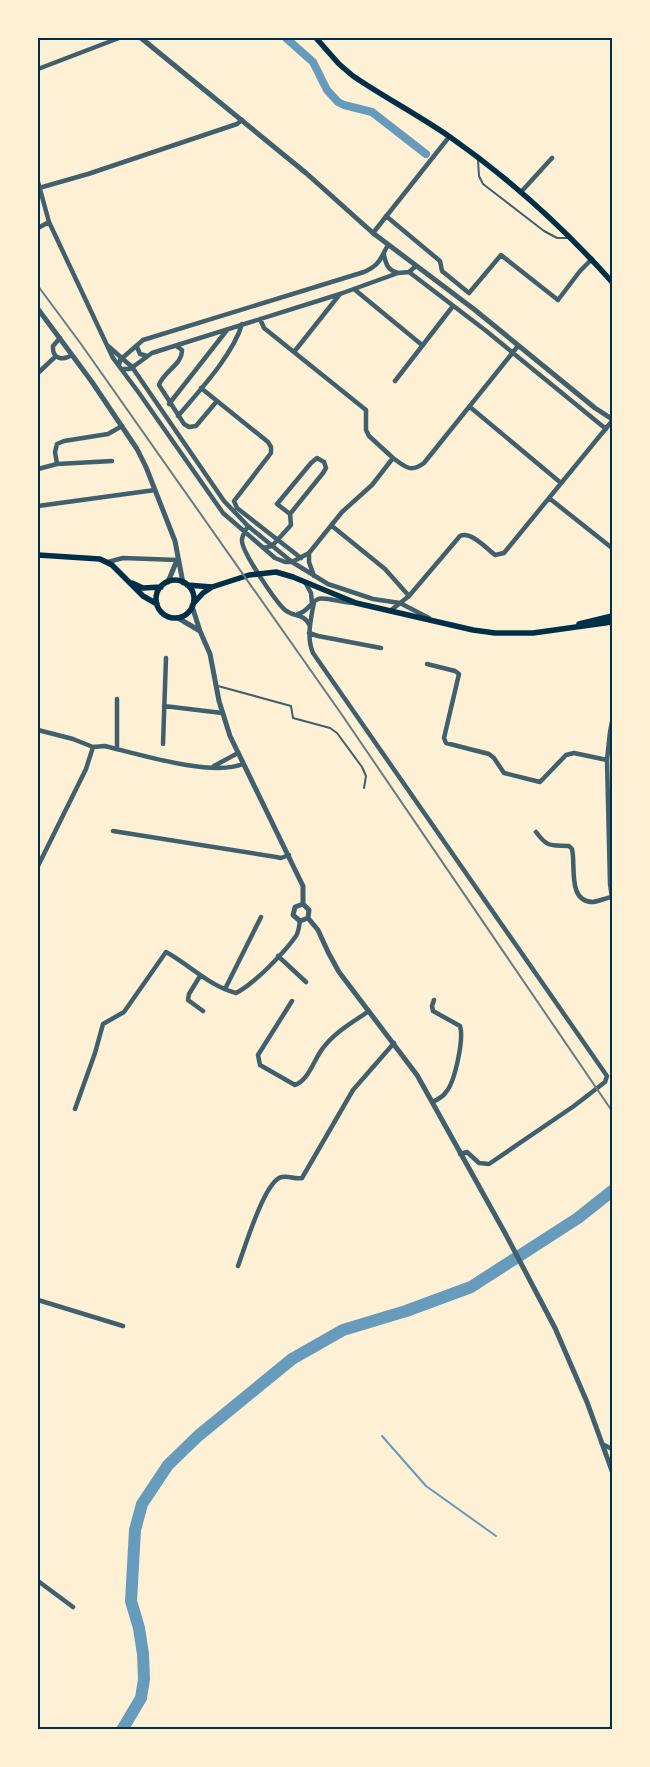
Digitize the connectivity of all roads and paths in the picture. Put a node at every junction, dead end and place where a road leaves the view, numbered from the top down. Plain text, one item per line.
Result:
1 (119, 38) edge
2 (141, 38) edge
3 (316, 38) edge
4 (38, 69) edge
5 (242, 120) junction
6 (449, 137) junction
7 (478, 157) junction
8 (552, 158) dead end
9 (38, 182) edge
10 (39, 188) junction
11 (521, 192) junction
12 (386, 216) junction
13 (49, 222) junction
14 (38, 228) edge
15 (373, 233) junction
16 (573, 238) junction
17 (388, 245) junction
18 (384, 255) junction
19 (592, 259) junction
20 (416, 266) junction
21 (409, 272) junction
22 (398, 273) junction
23 (612, 282) edge
24 (354, 289) junction
25 (340, 294) junction
26 (453, 306) junction
27 (38, 309) edge
28 (260, 319) junction
29 (242, 324) junction
30 (227, 330) junction
31 (60, 338) junction
32 (105, 342) junction
33 (422, 344) junction
34 (176, 346) junction
35 (518, 346) junction
36 (137, 347) junction
37 (294, 352) junction
38 (512, 354) junction
39 (72, 355) junction
40 (56, 356) junction
41 (147, 356) junction
42 (123, 357) junction
43 (120, 367) junction
44 (132, 367) junction
45 (38, 373) edge
46 (395, 381) dead end
47 (201, 388) junction
48 (217, 400) junction
49 (169, 404) junction
50 (470, 407) junction
51 (178, 416) junction
52 (612, 420) edge
53 (122, 426) junction
54 (606, 429) junction
55 (393, 458) junction
56 (112, 461) dead end
57 (57, 464) junction
58 (38, 469) edge
59 (561, 483) junction
60 (155, 490) junction
61 (550, 498) junction
62 (38, 506) edge
63 (290, 514) junction
64 (248, 526) junction
65 (332, 526) junction
66 (244, 533) junction
67 (278, 541) junction
68 (272, 546) junction
69 (263, 548) junction
70 (612, 548) edge
71 (309, 553) junction
72 (38, 555) edge
73 (301, 558) junction
74 (178, 560) junction
75 (108, 562) junction
76 (292, 562) junction
77 (314, 576) junction
78 (128, 581) junction
79 (168, 582) junction
80 (305, 582) junction
81 (185, 584) junction
82 (161, 587) junction
83 (212, 587) junction
84 (409, 596) junction
85 (313, 603) junction
86 (400, 603) junction
87 (157, 604) junction
88 (356, 604) junction
89 (193, 605) junction
90 (390, 611) junction
91 (298, 614) junction
92 (612, 616) edge
93 (178, 618) junction
94 (437, 622) junction
95 (612, 622) edge
96 (310, 626) junction
97 (550, 631) junction
98 (200, 632) junction
99 (309, 633) junction
100 (381, 648) dead end
101 (166, 658) dead end
102 (427, 664) dead end
103 (216, 685) junction
104 (117, 699) dead end
105 (164, 706) junction
106 (222, 713) junction
107 (612, 722) edge
108 (38, 730) edge
109 (162, 744) dead end
110 (93, 747) junction
111 (117, 749) junction
112 (238, 754) junction
113 (607, 760) junction
114 (243, 764) junction
115 (212, 767) junction
116 (610, 772) edge
117 (364, 788) dead end
118 (113, 831) dead end
119 (536, 832) dead end
120 (288, 855) junction
121 (611, 862) edge
122 (38, 866) edge
123 (612, 898) edge
124 (303, 904) junction
125 (261, 917) dead end
126 (308, 918) junction
127 (300, 921) junction
128 (278, 956) junction
129 (200, 976) junction
130 (306, 982) dead end
131 (225, 989) junction
132 (434, 1000) dead end
133 (292, 1001) dead end
134 (203, 1011) dead end
135 (369, 1011) junction
136 (394, 1043) junction
137 (433, 1102) junction
138 (75, 1109) dead end
139 (460, 1154) junction
140 (238, 1266) dead end
141 (38, 1300) edge
142 (123, 1326) dead end
143 (602, 1444) junction
144 (612, 1449) edge
145 (612, 1471) edge
146 (38, 1581) edge
147 (73, 1607) dead end

1 - 4 street
2 - 5 street
3 - 6 main road
5 - 10 street
5 - 15 street
6 - 7 main road
6 - 12 street
7 - 11 main road
7 - 16 lane
8 - 11 street
9 - 10 street
10 - 13 street
11 - 16 main road
12 - 15 street
12 - 19 street
13 - 14 street
13 - 32 street
15 - 17 street
16 - 19 main road
17 - 18 street
17 - 20 street
18 - 22 street
18 - 36 street
19 - 23 main road
20 - 21 street
20 - 35 street
21 - 22 street
21 - 26 street
22 - 24 street
24 - 25 street
24 - 33 street
25 - 28 street
25 - 37 street
26 - 33 street
26 - 38 street
27 - 31 street
28 - 29 street
28 - 37 street
29 - 30 street
29 - 47 street
30 - 34 street
30 - 49 street
31 - 39 street
31 - 40 street
32 - 42 street
32 - 43 street
33 - 46 street
34 - 41 street
34 - 49 street
35 - 38 street
35 - 52 street
36 - 41 street
36 - 42 street
37 - 55 street
38 - 50 street
38 - 54 street
39 - 40 street
39 - 53 street
40 - 45 street
41 - 44 street
42 - 43 street
42 - 44 street
43 - 44 street
43 - 66 street
44 - 64 street
47 - 48 street
47 - 51 street
48 - 51 street
48 - 67 street
49 - 51 street
50 - 55 street
50 - 59 street
52 - 54 street
53 - 57 street
53 - 60 street
54 - 59 street
55 - 65 street
56 - 57 street
57 - 58 street
59 - 61 street
60 - 62 street
60 - 74 street
61 - 70 street
61 - 84 street
63 - 63 street
63 - 67 street
64 - 66 street
64 - 68 street
65 - 71 street
65 - 84 street
66 - 69 street
66 - 91 street
67 - 68 street
67 - 73 street
68 - 69 street
68 - 76 street
69 - 76 street
71 - 73 street
71 - 77 street
72 - 75 main road
73 - 76 street
74 - 75 street
74 - 79 street
74 - 81 street
75 - 78 main road
76 - 77 street
77 - 86 street
78 - 82 main road
78 - 87 main road
79 - 81 main road
79 - 82 main road
80 - 83 main road
80 - 85 street
80 - 88 main road
81 - 83 main road
81 - 89 main road
82 - 87 main road
83 - 89 main road
84 - 86 street
85 - 88 street
85 - 91 street
85 - 96 street
86 - 90 street
86 - 94 street
87 - 93 main road
88 - 90 main road
89 - 93 main road
89 - 98 street
90 - 94 main road
91 - 96 street
92 - 97 main road
93 - 98 street
94 - 97 main road
95 - 97 main road
96 - 99 street
98 - 103 street
99 - 100 street
99 - 139 street
101 - 105 street
102 - 113 street
103 - 106 street
103 - 117 lane
104 - 111 street
105 - 106 street
105 - 109 street
106 - 112 street
107 - 113 street
108 - 110 street
110 - 111 street
110 - 122 street
111 - 115 street
112 - 114 street
112 - 115 street
113 - 116 street
114 - 115 street
114 - 120 street
116 - 121 street
118 - 120 street
119 - 123 street
120 - 124 street
121 - 123 street
124 - 126 street
124 - 127 street
125 - 131 street
126 - 127 street
126 - 135 street
127 - 128 street
128 - 130 street
128 - 131 street
129 - 131 street
129 - 134 street
129 - 138 street
132 - 137 street
133 - 135 street
135 - 136 street
136 - 137 street
136 - 140 street
137 - 139 street
139 - 143 street
141 - 142 street
143 - 144 street
143 - 145 street
146 - 147 street

